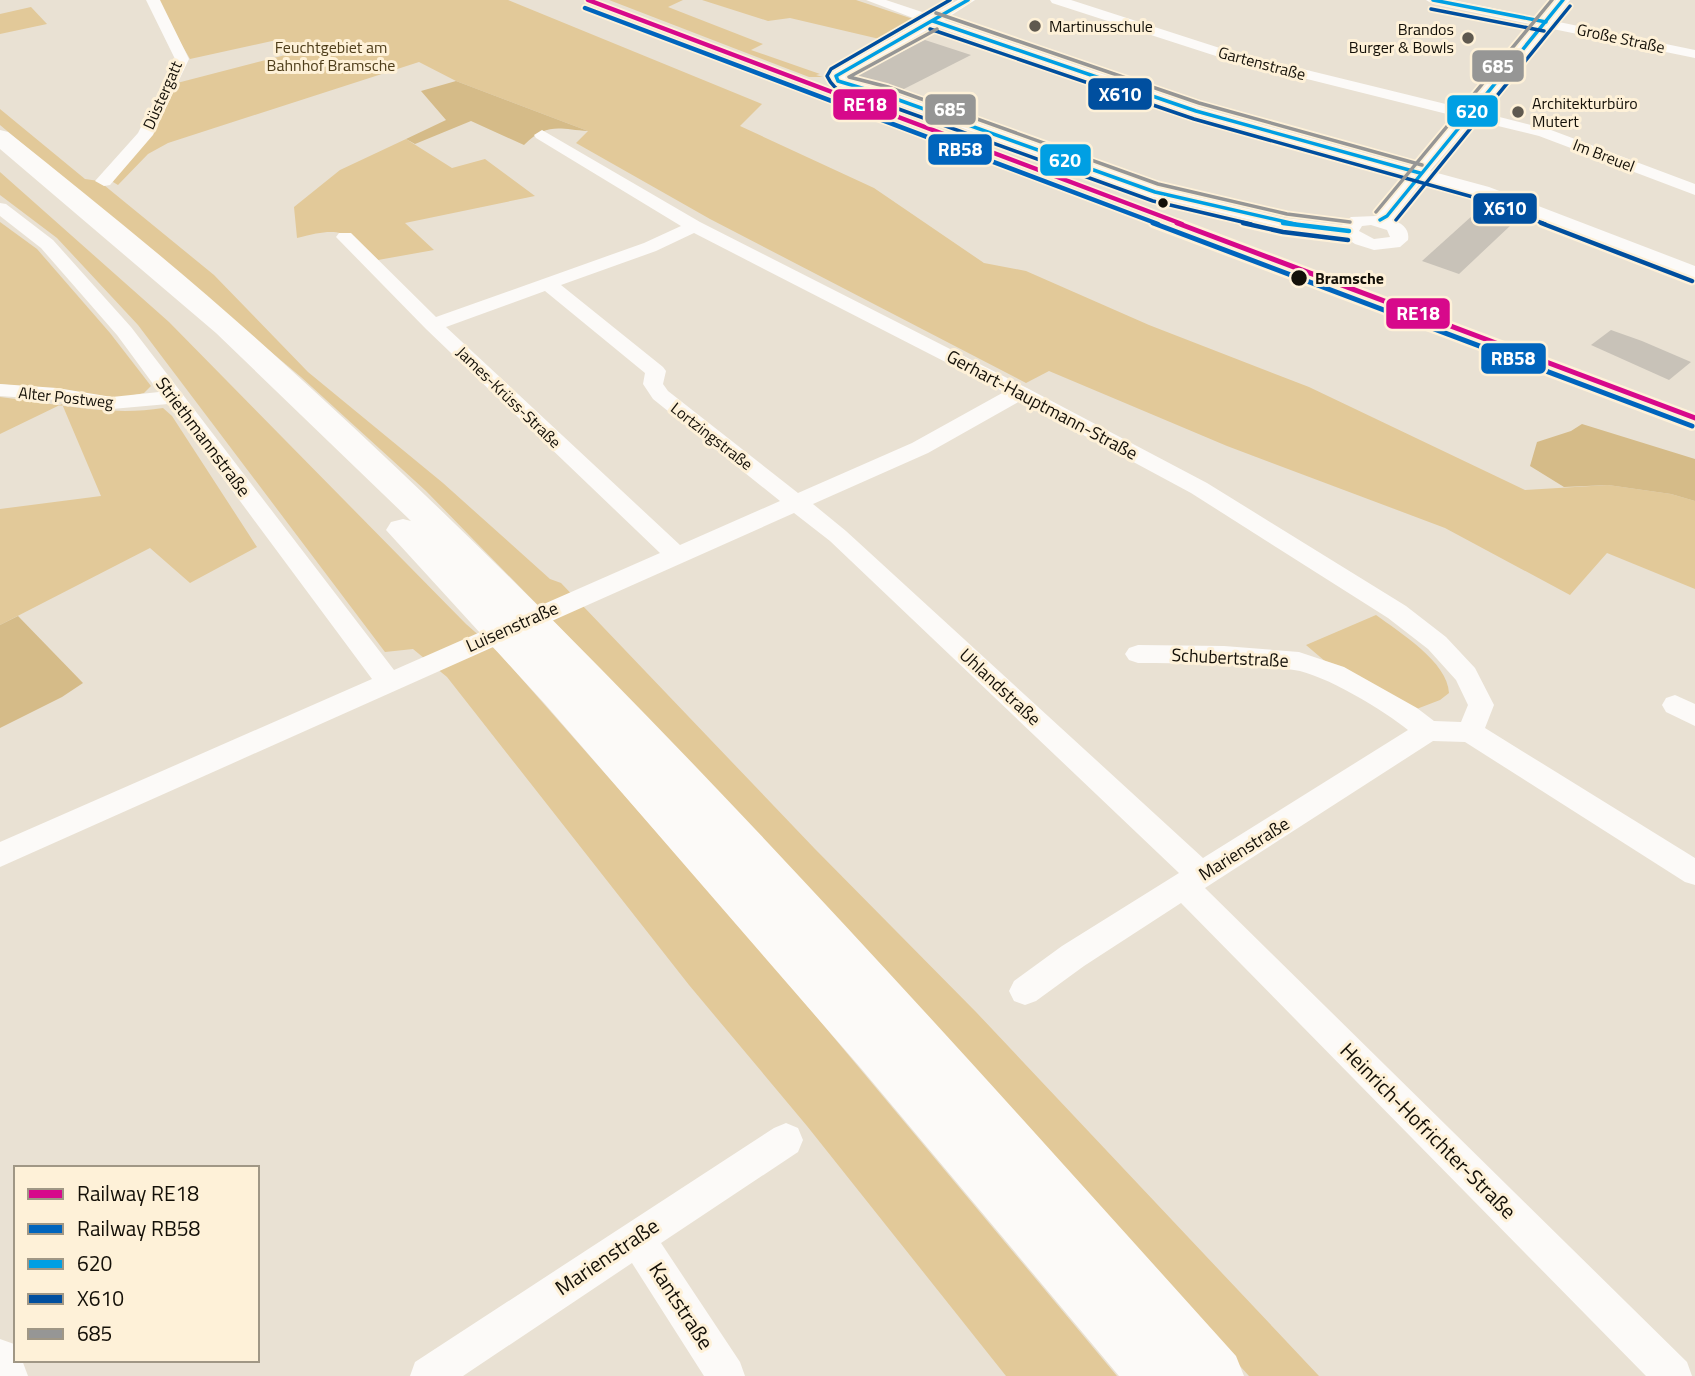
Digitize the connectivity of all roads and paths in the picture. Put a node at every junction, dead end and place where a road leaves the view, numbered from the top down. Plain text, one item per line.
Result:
1 (153, 0) edge
2 (873, 0) edge
3 (968, 0) edge
4 (1056, 0) edge
5 (1433, 0) edge
6 (1563, 0) edge
7 (933, 21) junction
8 (1546, 22) junction
9 (1695, 54) edge
10 (1472, 114) junction
11 (542, 135) dead end
12 (0, 137) edge
13 (0, 159) edge
14 (1420, 173) junction
15 (104, 181) dead end
16 (1695, 190) edge
17 (0, 208) edge
18 (1380, 221) junction
19 (694, 226) junction
20 (1349, 231) junction
21 (345, 237) dead end
22 (1695, 273) edge
23 (548, 284) junction
24 (433, 325) junction
25 (0, 390) edge
26 (1020, 392) junction
27 (173, 397) junction
28 (795, 502) junction
29 (675, 554) junction
30 (1138, 654) dead end
31 (388, 681) junction
32 (1429, 731) junction
33 (1470, 732) junction
34 (0, 855) edge
35 (1695, 873) edge
36 (1193, 881) junction
37 (1025, 991) dead end
38 (786, 1140) dead end
39 (636, 1237) junction
40 (0, 1358) edge
41 (9, 1376) edge
42 (429, 1376) edge
43 (726, 1376) edge
44 (1156, 1376) edge
45 (1216, 1376) edge
46 (1673, 1376) edge

1 - 15 street, Düstergatt
2 - 7 street
3 - 7 street
4 - 10 street, Gartenstraße
5 - 8 street, Große Straße
6 - 8 street
7 - 14 street
7 - 20 street
8 - 9 street, Große Straße
8 - 10 street
10 - 14 street
10 - 16 street, Im Breuel
11 - 19 street, Gerhart-Hauptmann-Straße
12 - 45 highway
13 - 44 highway
14 - 18 street
14 - 22 street
17 - 27 street, Striethmannstraße
18 - 20 street
18 - 20 street
19 - 23 street
19 - 26 street, Gerhart-Hauptmann-Straße
21 - 24 street, James-Krüss-Straße
23 - 24 street
23 - 28 street, Lortzingstraße
24 - 29 street, James-Krüss-Straße
25 - 27 street, Alter Postweg
26 - 28 street, Luisenstraße
26 - 33 street, Gerhart-Hauptmann-Straße
27 - 31 street, Striethmannstraße
28 - 29 street, Luisenstraße
28 - 36 street, Uhlandstraße
29 - 31 street, Luisenstraße
30 - 32 street, Schubertstraße
31 - 34 street, Luisenstraße
32 - 33 street
32 - 36 street, Marienstraße
33 - 35 street
36 - 37 street, Marienstraße
36 - 46 street, Heinrich-Hofrichter-Straße
38 - 39 street, Marienstraße
39 - 42 street, Marienstraße
39 - 43 street, Kantstraße
40 - 41 street

